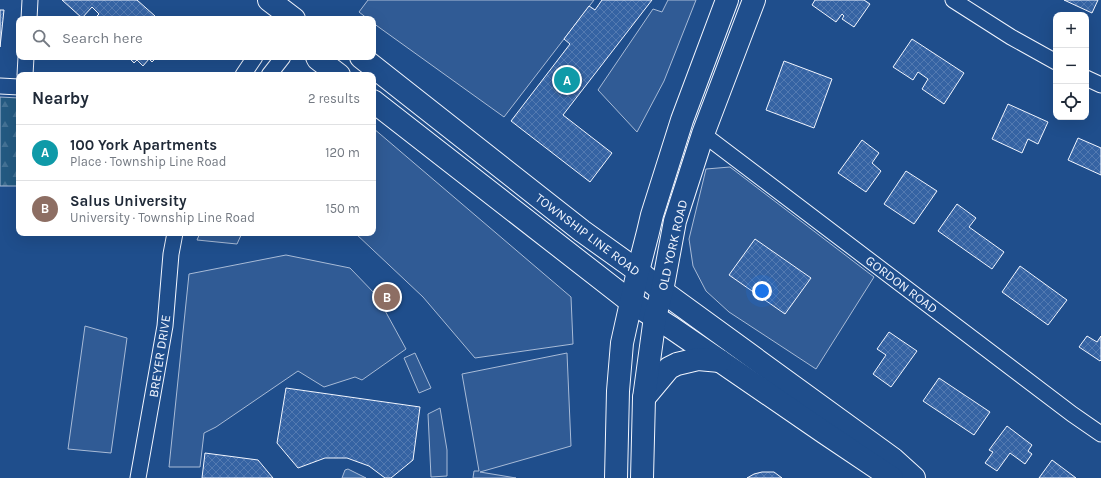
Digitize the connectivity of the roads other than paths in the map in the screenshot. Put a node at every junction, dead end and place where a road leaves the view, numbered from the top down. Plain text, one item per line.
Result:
1 (30, 0) edge
2 (269, 0) edge
3 (727, 0) edge
4 (754, 0) edge
5 (953, 0) edge
6 (29, 16) edge
7 (290, 16) edge
8 (26, 60) edge
9 (253, 60) edge
10 (281, 60) edge
11 (319, 60) edge
12 (365, 60) edge
13 (1053, 60) edge
14 (25, 72) edge
15 (245, 72) edge
16 (271, 72) edge
17 (335, 72) edge
18 (1089, 80) edge
19 (0, 86) edge
20 (1101, 86) edge
21 (16, 87) edge
22 (376, 103) edge
23 (703, 134) junction
24 (174, 236) edge
25 (638, 271) junction
26 (662, 291) junction
27 (631, 302) junction
28 (655, 316) junction
29 (720, 361) junction
30 (644, 398) junction
31 (1101, 434) edge
32 (138, 478) edge
33 (616, 478) edge
34 (642, 478) edge
35 (892, 478) edge
36 (914, 478) edge

1 - 6 street
2 - 7 main road
3 - 25 main road, OLD YORK ROAD
4 - 23 main road, OLD YORK ROAD
5 - 13 street
8 - 14 street
9 - 15 street
10 - 16 street
11 - 17 main road
12 - 25 main road, TOWNSHIP LINE ROAD
18 - 20 street
19 - 21 street
22 - 27 main road, TOWNSHIP LINE ROAD
23 - 26 main road, OLD YORK ROAD
23 - 31 street, GORDON ROAD
24 - 32 street, BREYER DRIVE
25 - 26 main road, TOWNSHIP LINE ROAD
25 - 27 main road, OLD YORK ROAD
26 - 28 main road, OLD YORK ROAD
26 - 36 main road, TOWNSHIP LINE ROAD
27 - 28 main road, TOWNSHIP LINE ROAD
27 - 33 main road, OLD YORK ROAD
28 - 29 main road, TOWNSHIP LINE ROAD
28 - 30 main road, OLD YORK ROAD
29 - 30 main road
29 - 35 main road, TOWNSHIP LINE ROAD
30 - 34 main road, OLD YORK ROAD

